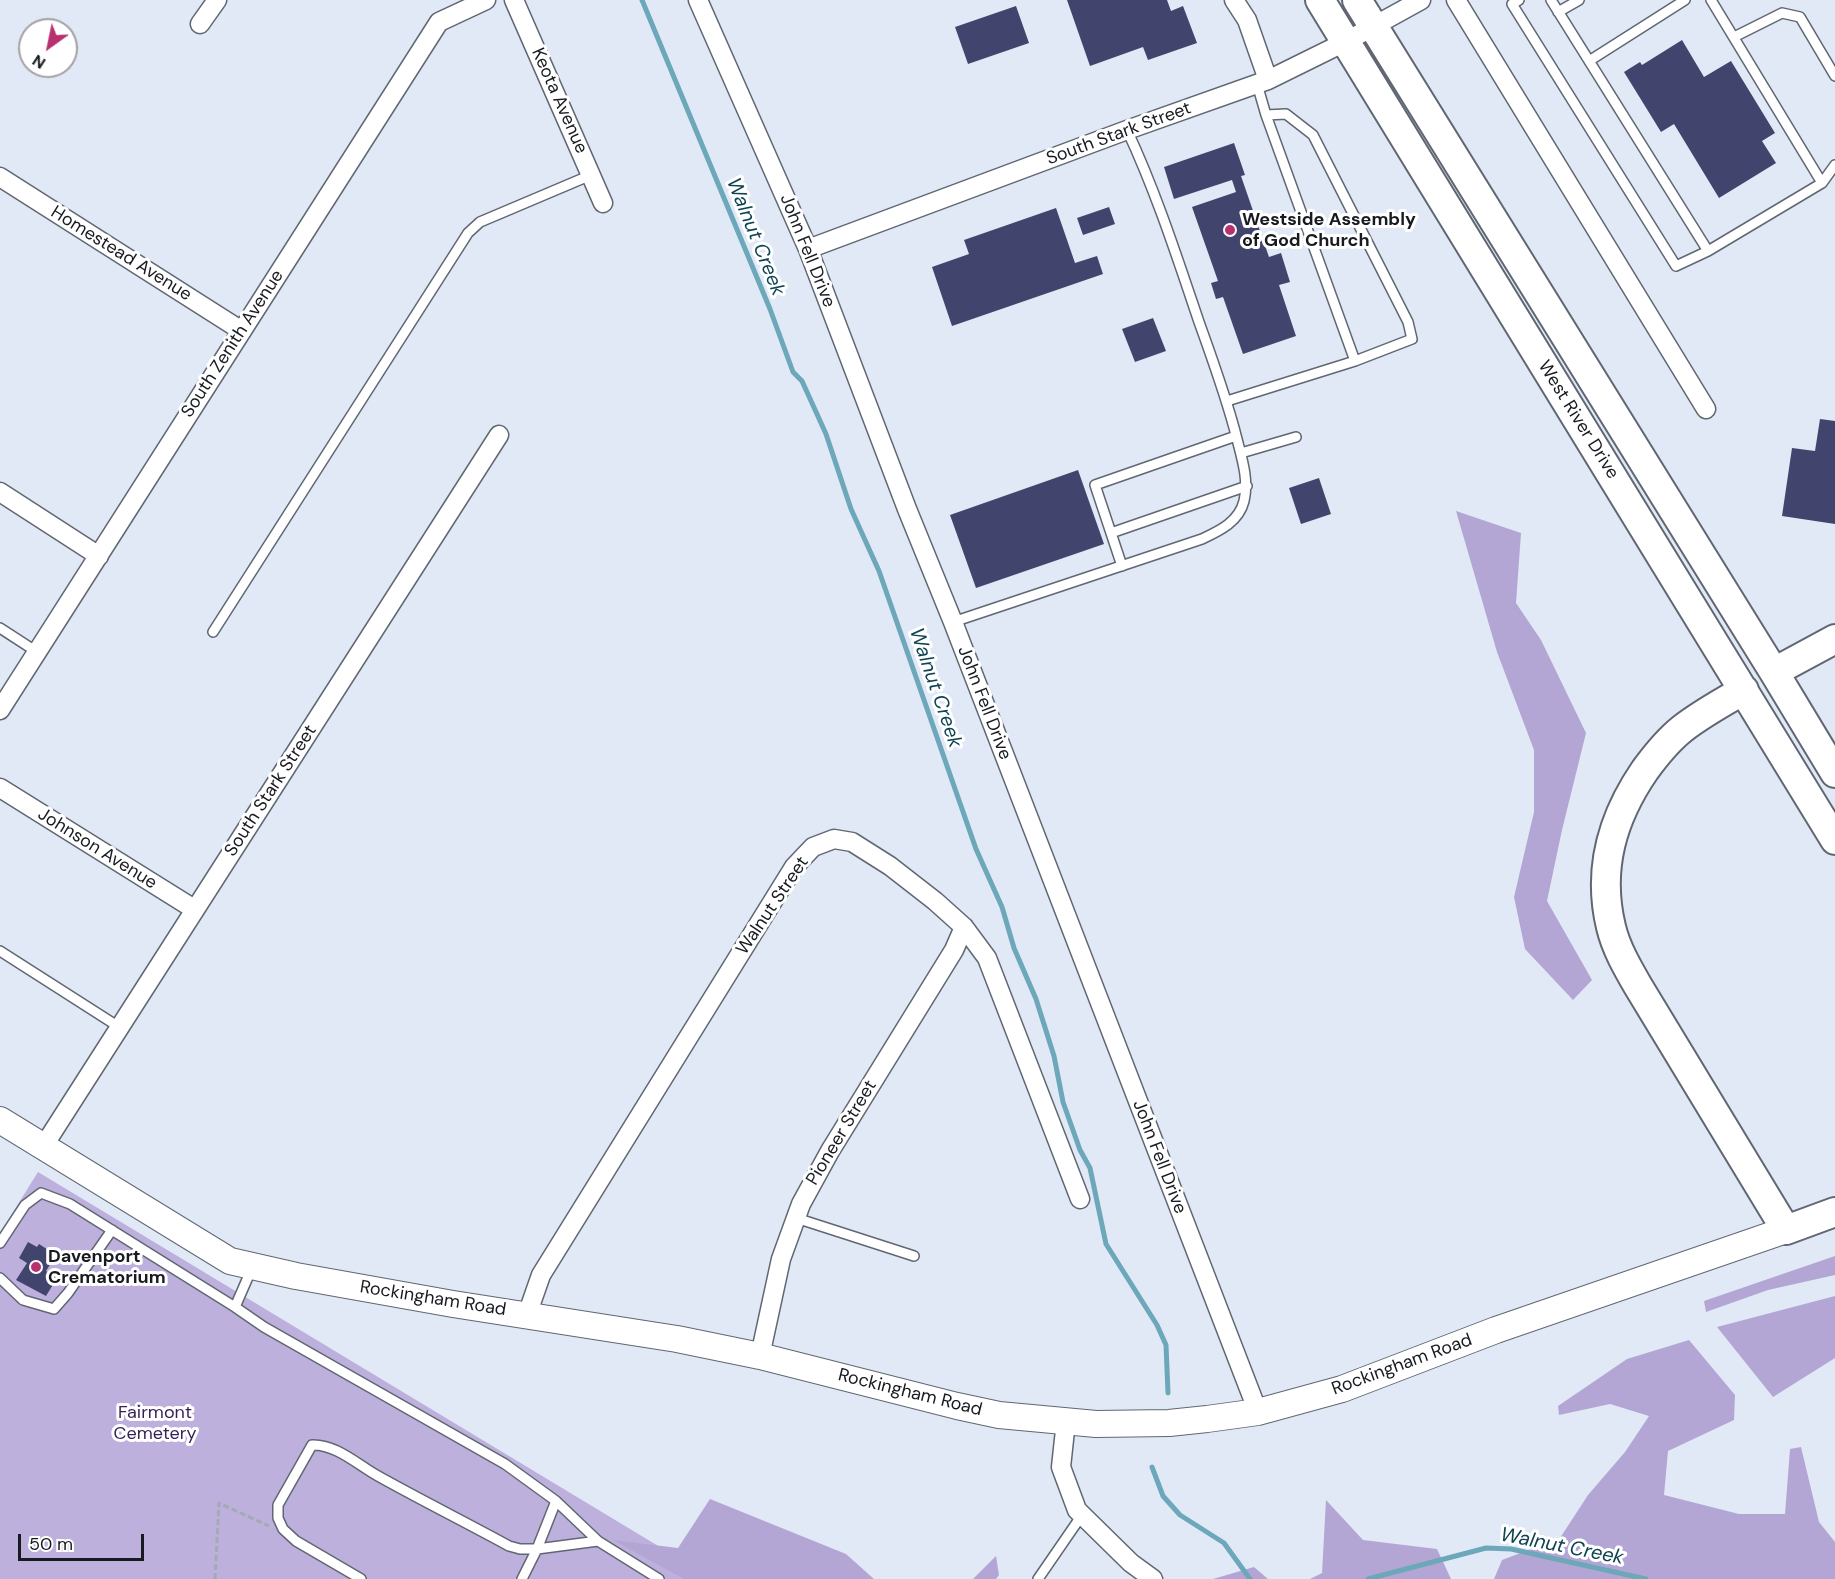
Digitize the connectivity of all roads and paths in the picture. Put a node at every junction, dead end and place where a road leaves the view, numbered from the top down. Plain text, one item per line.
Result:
1 (217, 0) edge
2 (486, 0) edge
3 (514, 0) edge
4 (698, 0) edge
5 (1234, 0) edge
6 (1320, 0) edge
7 (1357, 0) edge
8 (1421, 0) edge
9 (1456, 0) edge
10 (1520, 0) edge
11 (1551, 0) edge
12 (1579, 0) edge
13 (1685, 0) edge
14 (1712, 0) edge
15 (1558, 12) junction
16 (200, 24) dead end
17 (1373, 27) junction
18 (1734, 37) junction
19 (1345, 42) junction
20 (1589, 61) junction
21 (1835, 76) edge
22 (1262, 82) junction
23 (1266, 115) junction
24 (1127, 130) junction
25 (1835, 165) edge
26 (591, 175) junction
27 (0, 177) edge
28 (1822, 183) junction
29 (603, 203) dead end
30 (808, 249) junction
31 (1708, 251) junction
32 (242, 331) junction
33 (1355, 361) junction
34 (1227, 401) junction
35 (1706, 409) dead end
36 (499, 435) dead end
37 (1236, 436) junction
38 (1296, 437) dead end
39 (1241, 453) junction
40 (1247, 486) junction
41 (0, 492) edge
42 (1111, 533) junction
43 (99, 556) junction
44 (1122, 566) junction
45 (953, 622) junction
46 (0, 628) edge
47 (213, 632) dead end
48 (1835, 639) edge
49 (37, 652) junction
50 (1774, 672) junction
51 (1744, 690) junction
52 (0, 710) edge
53 (1835, 773) edge
54 (0, 788) edge
55 (1835, 840) edge
56 (195, 909) junction
57 (964, 927) junction
58 (0, 951) edge
59 (119, 1027) junction
60 (0, 1120) edge
61 (43, 1147) junction
62 (1080, 1199) dead end
63 (1835, 1212) edge
64 (796, 1218) junction
65 (112, 1230) junction
66 (1786, 1230) junction
67 (0, 1243) edge
68 (914, 1256) dead end
69 (253, 1266) junction
70 (0, 1278) edge
71 (235, 1307) junction
72 (527, 1315) junction
73 (760, 1356) junction
74 (1258, 1412) junction
75 (1066, 1421) junction
76 (556, 1501) junction
77 (1082, 1515) junction
78 (283, 1529) junction
79 (598, 1541) junction
80 (537, 1549) junction
81 (215, 1579) edge
82 (361, 1579) edge
83 (522, 1579) edge
84 (659, 1579) edge
85 (1038, 1579) edge
86 (1153, 1579) edge

1 - 16 street
2 - 32 street, South Zenith Avenue
3 - 26 street, Keota Avenue
4 - 30 street, John Fell Drive
5 - 22 street
6 - 19 main road, West River Drive
7 - 17 main road, West River Drive
8 - 17 street, South Stark Street
9 - 35 street
10 - 31 lane
11 - 15 lane
12 - 15 lane
13 - 20 lane
14 - 18 lane
15 - 20 lane
17 - 19 street, South Stark Street
17 - 50 main road, West River Drive
18 - 21 lane
18 - 28 lane
19 - 22 street, South Stark Street
19 - 51 main road, West River Drive
20 - 31 lane
22 - 23 lane
22 - 24 street, South Stark Street
23 - 33 lane
23 - 33 lane
24 - 30 street, South Stark Street
24 - 34 lane
25 - 28 lane
26 - 29 street, Keota Avenue
26 - 47 lane
27 - 32 street, Homestead Avenue
28 - 31 lane
30 - 45 street, John Fell Drive
32 - 43 street, South Zenith Avenue
33 - 34 lane
34 - 37 lane
36 - 56 street, South Stark Street
37 - 39 lane
37 - 42 lane
38 - 39 lane
39 - 40 lane
40 - 42 lane
40 - 44 lane
41 - 43 street
42 - 44 lane
43 - 49 street, South Zenith Avenue
44 - 45 lane
45 - 74 street, John Fell Drive
46 - 49 lane
48 - 50 main road
49 - 52 street, South Zenith Avenue
50 - 53 main road, West River Drive
51 - 55 main road, West River Drive
51 - 66 main road
54 - 56 street, Johnson Avenue
56 - 59 street, South Stark Street
57 - 62 street, Walnut Street
57 - 64 street, Pioneer Street
57 - 72 street, Walnut Street
58 - 59 lane
59 - 61 street, South Stark Street
60 - 61 street, Rockingham Road
61 - 69 street, Rockingham Road
63 - 66 main road, Rockingham Road
64 - 68 lane
64 - 73 street, Pioneer Street
65 - 67 lane
65 - 70 lane
65 - 71 lane
66 - 74 street, Rockingham Road
69 - 71 lane
69 - 72 street, Rockingham Road
71 - 76 lane
72 - 73 street, Rockingham Road
73 - 75 street, Rockingham Road
74 - 75 street, Rockingham Road
75 - 77 street
76 - 79 lane
76 - 80 lane
77 - 85 lane
77 - 86 street
78 - 80 lane
78 - 81 path
78 - 82 lane
79 - 80 lane
79 - 84 lane
80 - 83 lane

